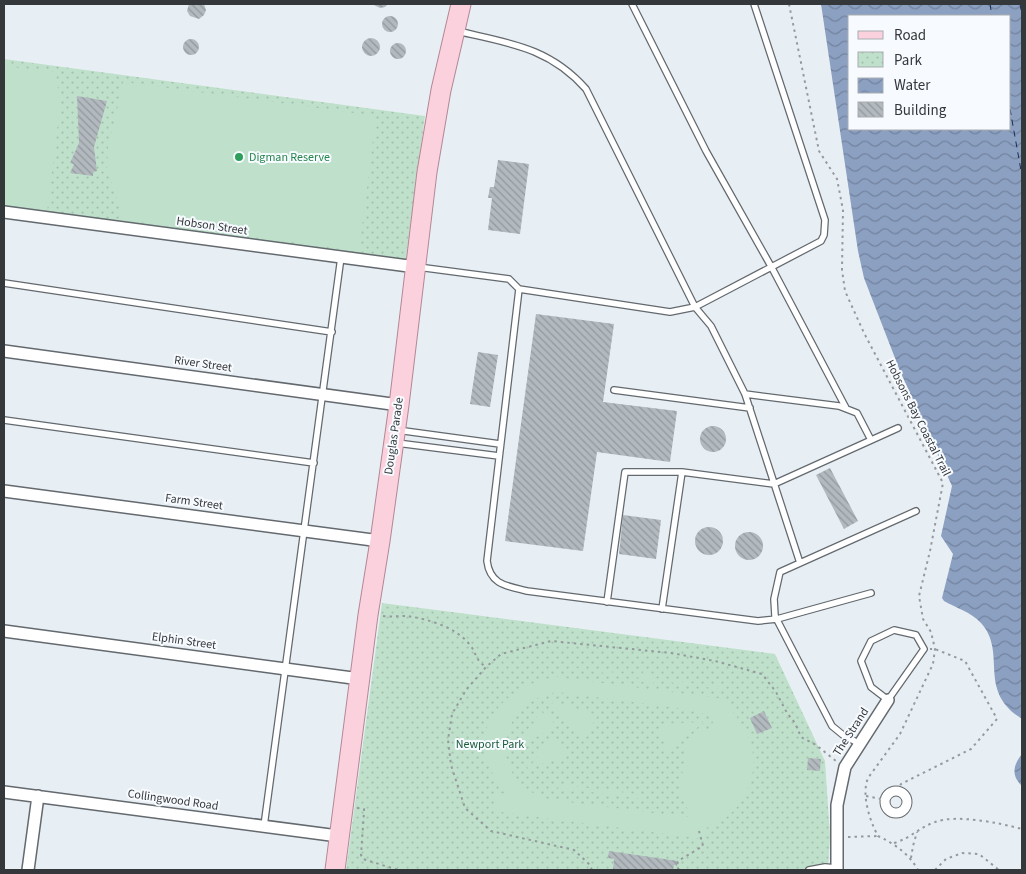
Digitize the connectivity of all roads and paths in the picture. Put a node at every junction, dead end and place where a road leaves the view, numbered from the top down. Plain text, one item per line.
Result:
1 (461, 4) edge
2 (632, 4) edge
3 (754, 4) edge
4 (789, 4) edge
5 (455, 31) junction
6 (4, 212) edge
7 (342, 257) junction
8 (416, 267) junction
9 (772, 268) junction
10 (4, 283) edge
11 (518, 289) junction
12 (695, 307) junction
13 (332, 332) junction
14 (4, 351) edge
15 (614, 390) dead end
16 (323, 394) junction
17 (745, 394) junction
18 (399, 404) junction
19 (750, 408) junction
20 (846, 408) junction
21 (4, 420) edge
22 (898, 428) dead end
23 (394, 436) junction
24 (871, 440) junction
25 (500, 444) junction
26 (499, 456) junction
27 (314, 463) junction
28 (682, 472) junction
29 (774, 484) junction
30 (4, 491) edge
31 (916, 511) dead end
32 (304, 531) junction
33 (380, 541) junction
34 (800, 563) junction
35 (871, 593) dead end
36 (607, 602) junction
37 (662, 609) junction
38 (368, 614) junction
39 (777, 619) junction
40 (4, 631) edge
41 (936, 649) junction
42 (486, 667) junction
43 (286, 669) junction
44 (360, 679) junction
45 (888, 700) junction
46 (860, 744) junction
47 (845, 768) junction
48 (897, 791) junction
49 (4, 792) edge
50 (38, 796) junction
51 (866, 796) junction
52 (886, 800) junction
53 (353, 807) dead end
54 (264, 826) junction
55 (1022, 829) edge
56 (699, 830) dead end
57 (917, 832) junction
58 (338, 836) junction
59 (878, 836) junction
60 (838, 838) junction
61 (893, 843) junction
62 (911, 858) junction
63 (390, 867) junction
64 (837, 869) edge
65 (28, 870) edge
66 (335, 870) edge
67 (392, 870) edge
68 (398, 870) edge
69 (592, 870) edge
70 (679, 870) edge
71 (809, 870) edge
72 (918, 870) edge
73 (935, 870) edge
74 (999, 870) edge

1 - 5 main road, Douglas Parade
2 - 9 lane
3 - 9 lane
4 - 41 path, Hobsons Bay Coastal Trail
5 - 8 main road, Douglas Parade
5 - 12 lane
6 - 7 street, Hobson Street
7 - 8 street, Hobson Street
7 - 13 lane
8 - 11 lane
8 - 18 main road, Douglas Parade
9 - 12 lane
9 - 20 lane
10 - 13 lane
11 - 12 lane
11 - 25 lane
12 - 17 lane
13 - 16 lane
14 - 16 street, River Street
15 - 19 lane
16 - 18 street, River Street
16 - 27 lane
17 - 19 lane
17 - 20 lane
18 - 23 main road, Douglas Parade
19 - 29 lane
20 - 24 lane
21 - 27 lane
22 - 24 lane
23 - 25 lane
23 - 26 lane
23 - 33 main road, Douglas Parade
24 - 29 lane
25 - 26 lane
26 - 36 lane
27 - 32 lane
28 - 29 lane
28 - 36 lane
28 - 37 lane
29 - 34 lane
30 - 32 street, Farm Street
31 - 34 lane
32 - 33 street, Farm Street
32 - 43 lane
33 - 38 main road, Douglas Parade
34 - 39 lane
35 - 39 lane
36 - 37 lane
37 - 39 lane
38 - 42 path
38 - 44 main road, Douglas Parade
39 - 46 lane
40 - 43 street, Elphin Street
41 - 48 path
41 - 51 path
42 - 47 path
42 - 69 path
43 - 44 street, Elphin Street
43 - 54 lane
44 - 58 main road, Douglas Parade
45 - 45 lane
45 - 46 street, The Strand
46 - 47 street, The Strand
47 - 60 street, The Strand
48 - 52 street
48 - 52 street
49 - 50 street, Collingwood Road
50 - 54 street, Collingwood Road
50 - 65 street
51 - 52 path
51 - 59 path
53 - 63 path
54 - 58 street, Collingwood Road
55 - 57 path
56 - 70 path
57 - 61 path
57 - 62 path
58 - 66 main road, Douglas Parade
59 - 60 path
59 - 61 path
60 - 64 street, The Strand
61 - 62 path
62 - 72 path
63 - 67 path
63 - 68 path
64 - 71 lane
73 - 74 path

